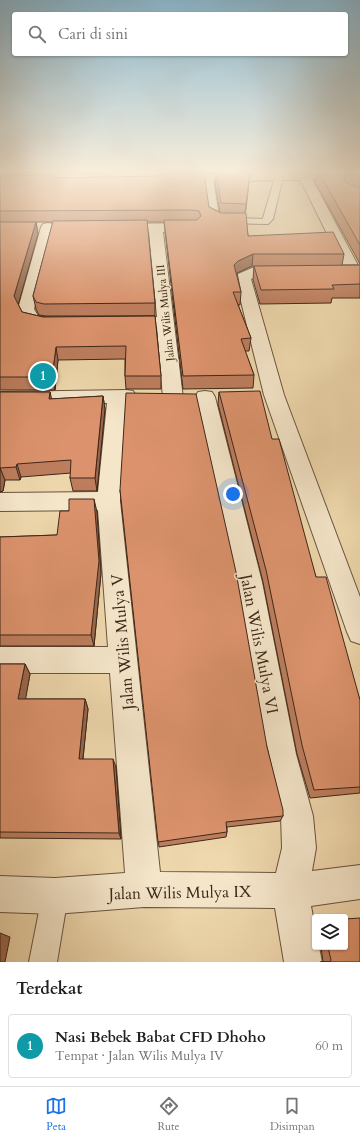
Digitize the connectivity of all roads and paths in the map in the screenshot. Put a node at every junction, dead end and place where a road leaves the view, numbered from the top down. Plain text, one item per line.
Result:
1 (214, 216) edge
2 (269, 216) edge
3 (326, 216) edge
4 (156, 227) junction
5 (192, 227) edge
6 (49, 228) dead end
7 (107, 228) edge
8 (299, 272) edge
9 (330, 272) edge
10 (357, 272) edge
11 (165, 322) junction
12 (70, 323) edge
13 (110, 323) edge
14 (116, 396) junction
15 (0, 398) edge
16 (174, 398) junction
17 (109, 500) junction
18 (0, 502) edge
19 (360, 632) edge
20 (0, 660) edge
21 (124, 660) junction
22 (360, 882) edge
23 (144, 889) junction
24 (290, 891) junction
25 (0, 894) edge
26 (55, 896) junction
27 (43, 962) edge
28 (302, 962) edge

1 - 2 lane
3 - 10 street
4 - 5 street
4 - 7 street
4 - 11 street, Jalan Wilis Mulya III
6 - 12 street
8 - 19 street
9 - 10 street
11 - 13 street
11 - 16 street, Jalan Wilis Mulya III
14 - 15 street
14 - 16 street
14 - 17 street, Jalan Wilis Mulya V
16 - 24 street, Jalan Wilis Mulya VI
17 - 18 street
17 - 21 street, Jalan Wilis Mulya V
20 - 21 street
21 - 23 street, Jalan Wilis Mulya V
22 - 24 street, Jalan Wilis Mulya IX
23 - 24 street, Jalan Wilis Mulya IX
23 - 26 street, Jalan Wilis Mulya IX
24 - 28 street
25 - 26 street, Jalan Wilis Mulya IX
26 - 27 lane

